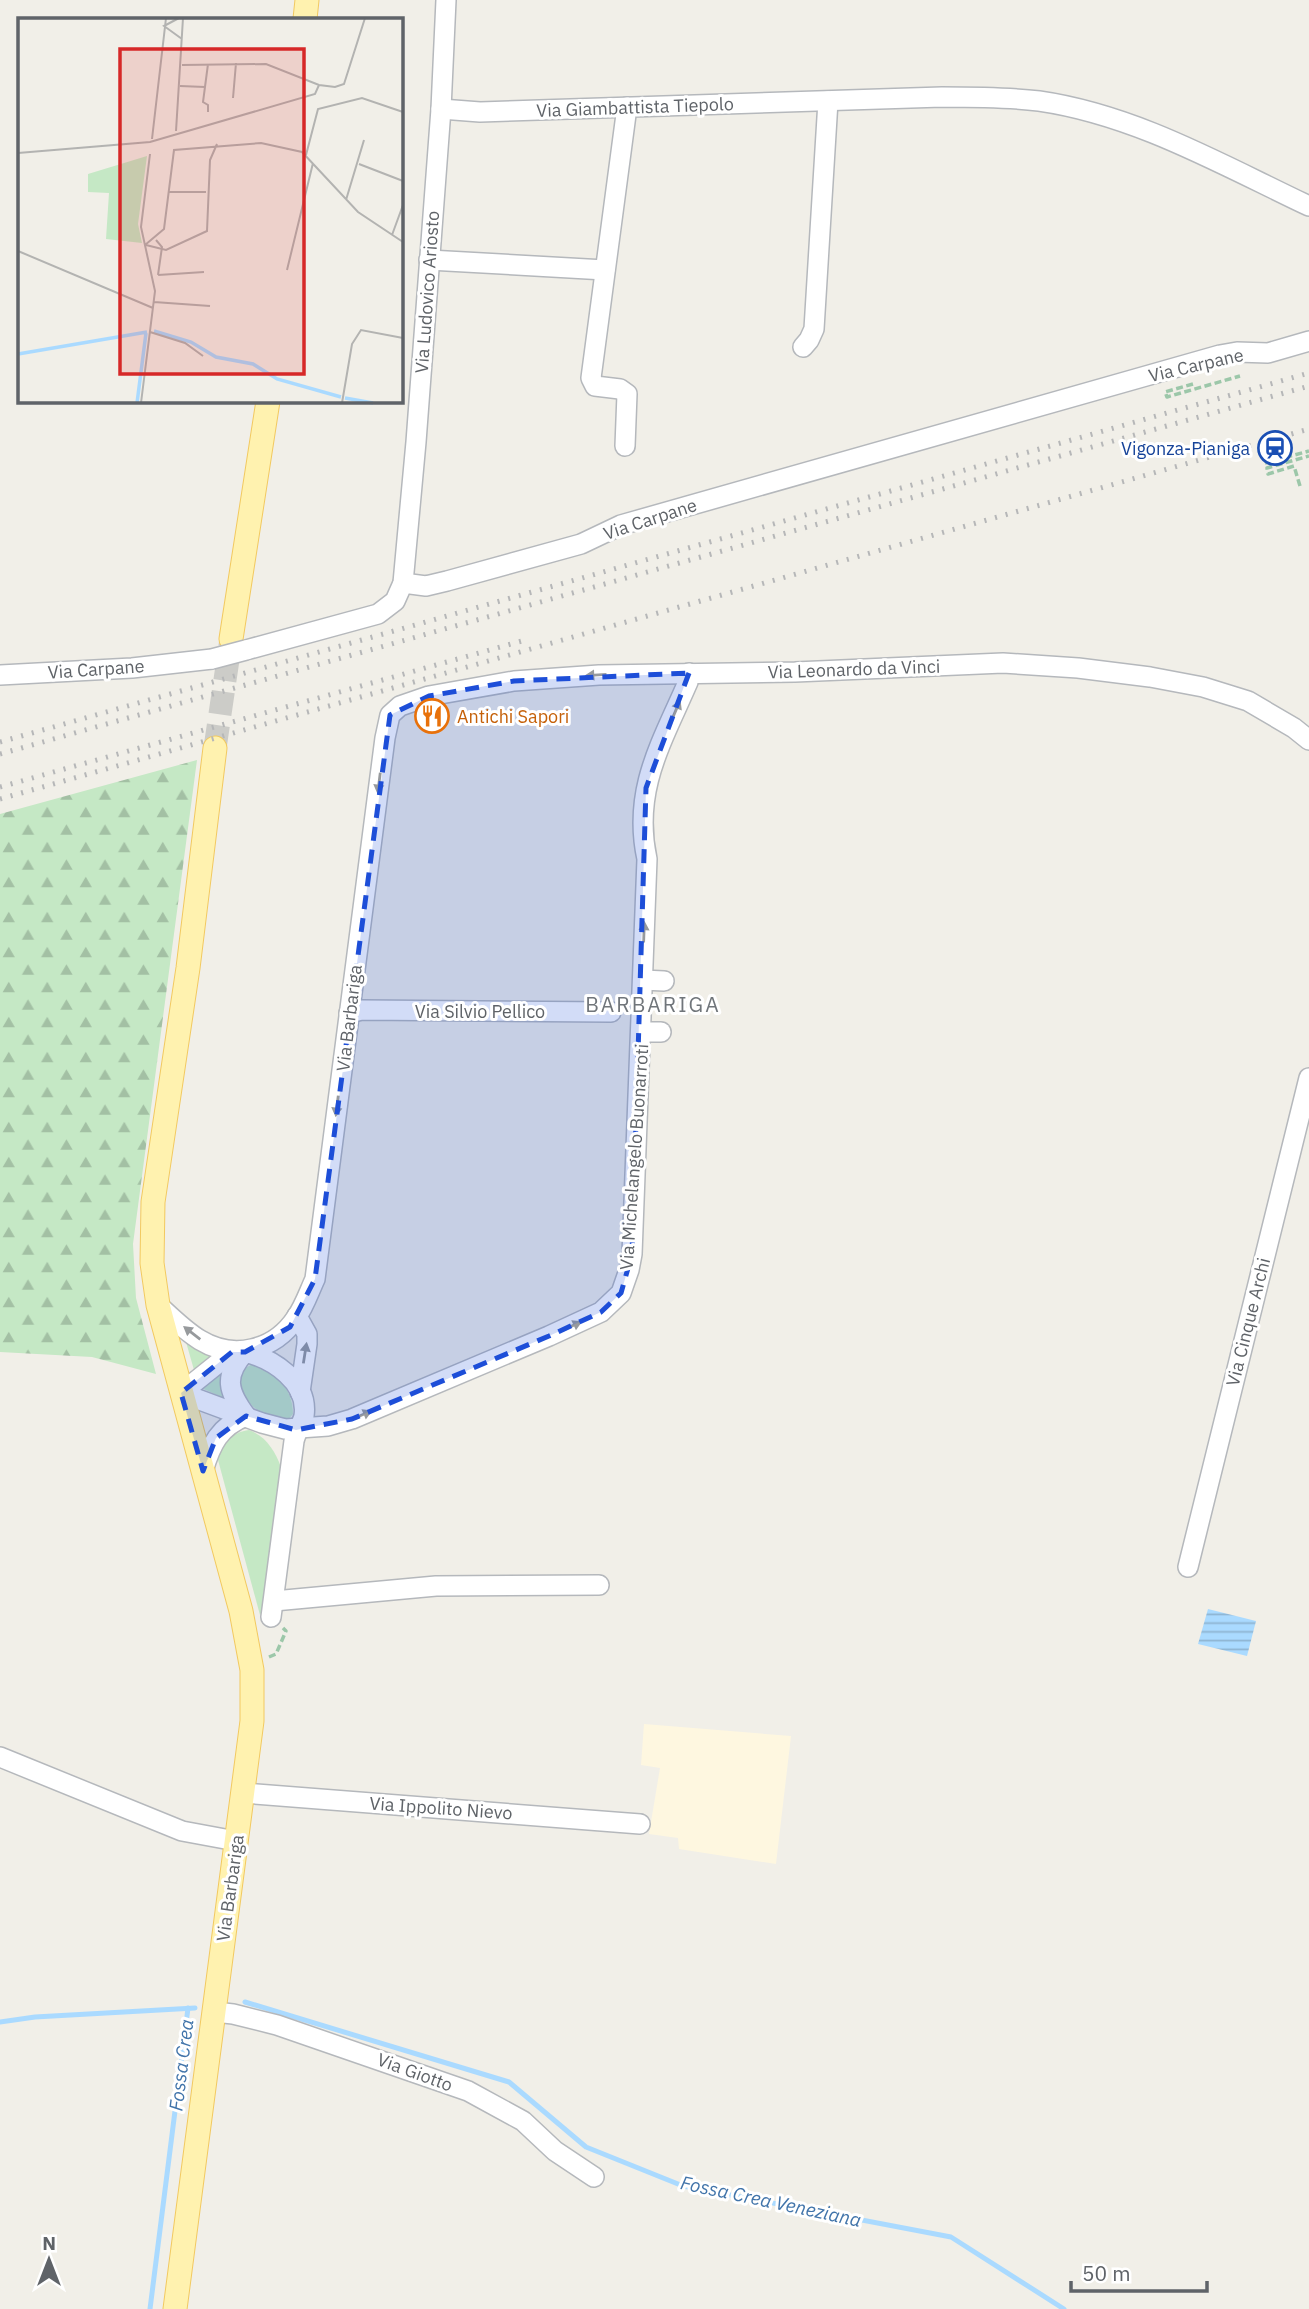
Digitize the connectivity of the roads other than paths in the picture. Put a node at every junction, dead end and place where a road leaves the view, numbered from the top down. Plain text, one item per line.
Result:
1 (307, 0) edge
2 (446, 0) edge
3 (305, 18) edge
4 (828, 101) junction
5 (627, 107) junction
6 (441, 110) junction
7 (1309, 206) edge
8 (429, 260) junction
9 (605, 270) junction
10 (1309, 341) edge
11 (803, 347) dead end
12 (268, 402) edge
13 (625, 446) dead end
14 (403, 583) junction
15 (242, 644) junction
16 (689, 673) junction
17 (9, 680) edge
18 (390, 716) joint
19 (1309, 740) edge
20 (215, 748) tunnel mouth
21 (643, 980) junction
22 (663, 981) dead end
23 (611, 1012) dead end
24 (349, 1013) junction
25 (1309, 1078) edge
26 (158, 1305) junction
27 (298, 1316) junction
28 (238, 1352) junction
29 (300, 1392) junction
30 (181, 1393) junction
31 (246, 1416) junction
32 (296, 1430) junction
33 (203, 1471) junction
34 (1188, 1567) dead end
35 (599, 1585) dead end
36 (0, 1757) edge
37 (243, 1793) junction
38 (639, 1824) dead end
39 (236, 1841) junction
40 (215, 2012) junction
41 (594, 2177) dead end
42 (175, 2309) edge

1 - 3 main road
2 - 6 street, Via Ludovico Ariosto
4 - 5 street, Via Giambattista Tiepolo
4 - 7 street, Via Giambattista Tiepolo
4 - 11 street
5 - 6 street, Via Giambattista Tiepolo
5 - 9 street
6 - 8 street, Via Ludovico Ariosto
8 - 9 street
8 - 14 street, Via Ludovico Ariosto
9 - 13 street
10 - 14 street, Via Carpane
12 - 15 main road
14 - 15 street, Via Carpane
15 - 17 street, Via Carpane, bridge
16 -> 18 street, Via Leonardo da Vinci
16 - 19 street, Via Leonardo da Vinci
21 -> 16 street, Via Michelangelo Buonarroti
18 -> 24 street, Via Barbariga
20 - 26 main road, Via Barbariga
21 - 22 street
32 -> 21 street, Via Michelangelo Buonarroti
23 - 24 street, Via Silvio Pellico
24 -> 27 street, Via Barbariga
25 - 34 street, Via Cinque Archi
28 -> 26 street
26 - 30 main road, Via Barbariga
27 - 28 street, Via Barbariga
29 -> 27 street
28 - 29 street
28 - 30 street, Via Barbariga
28 - 31 street
29 - 32 street
30 - 31 street
30 - 33 main road, Via Barbariga
31 - 32 street
31 - 33 street
32 - 35 street
33 - 37 main road, Via Barbariga
36 - 39 street
37 - 38 street, Via Ippolito Nievo
37 - 39 main road, Via Barbariga
39 - 40 main road, Via Barbariga
40 - 41 street, Via Giotto
40 - 42 main road, Via Barbariga

